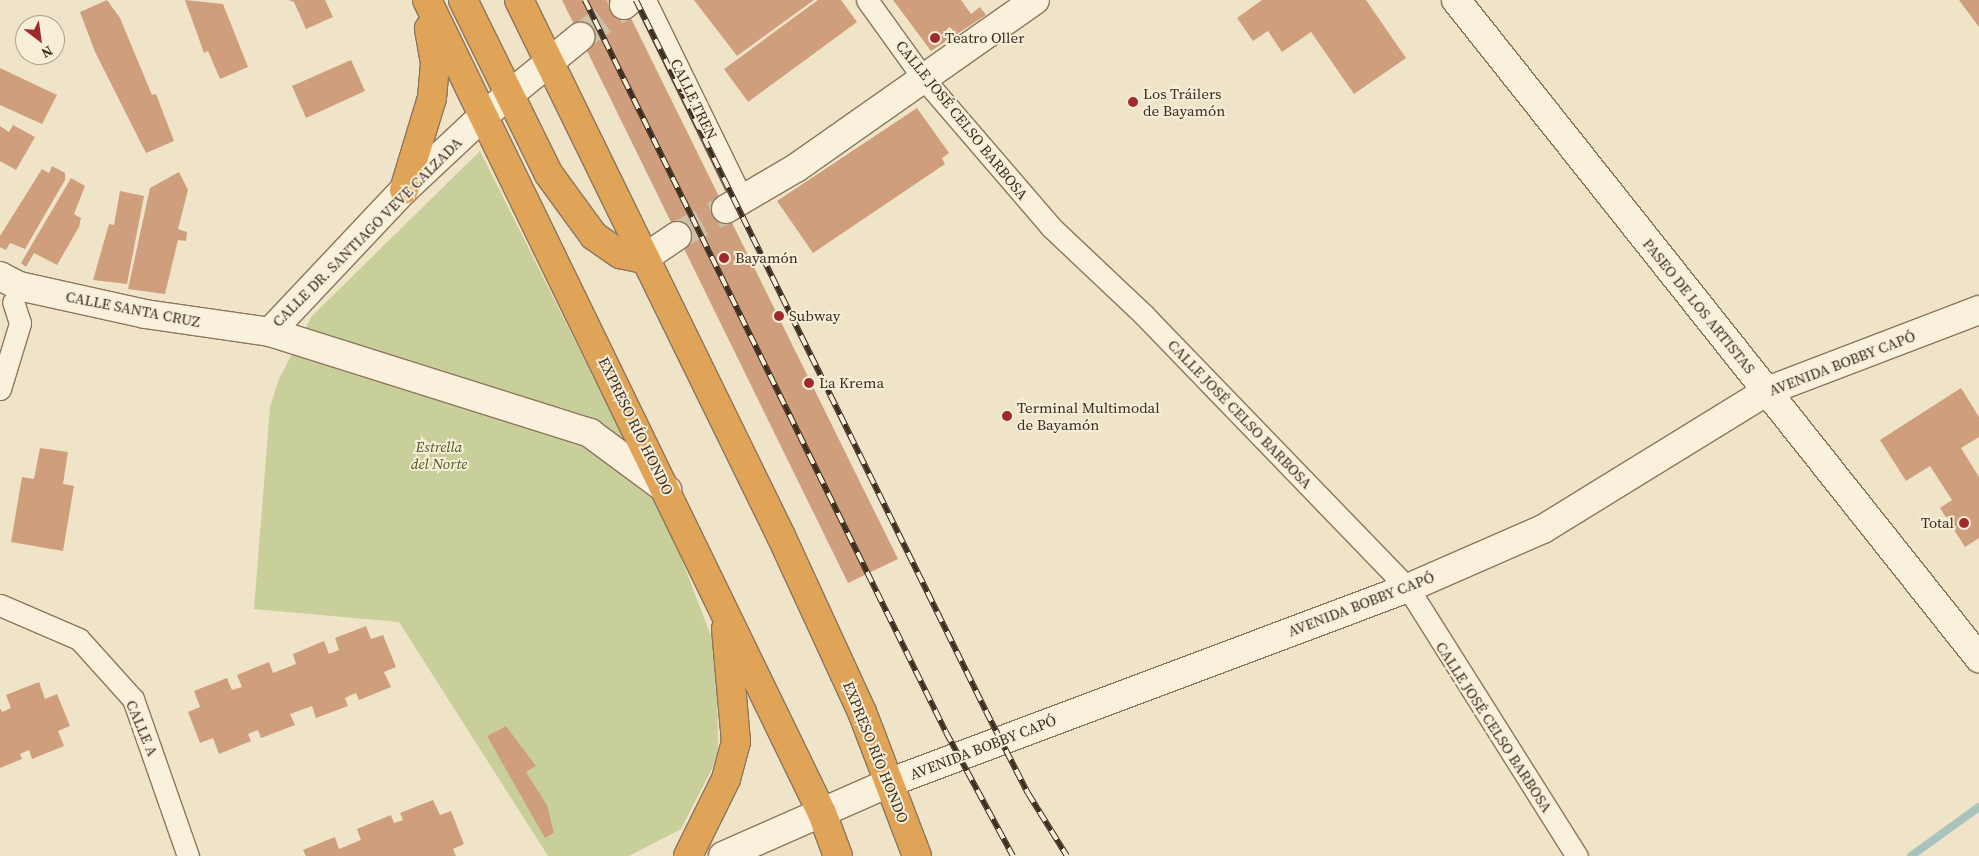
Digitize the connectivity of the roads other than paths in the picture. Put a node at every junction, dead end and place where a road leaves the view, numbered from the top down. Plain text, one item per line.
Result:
1 (425, 0) edge
2 (463, 0) edge
3 (519, 0) edge
4 (866, 0) edge
5 (1035, 0) edge
6 (1456, 0) edge
7 (633, 2) edge
8 (580, 37) tunnel mouth
9 (549, 60) junction
10 (923, 78) junction
11 (509, 96) junction
12 (482, 117) junction
13 (404, 190) junction
14 (734, 204) joint
15 (677, 236) tunnel mouth
16 (643, 259) junction
17 (8, 295) edge
18 (1979, 310) edge
19 (270, 332) junction
20 (0, 389) edge
21 (1767, 391) junction
22 (667, 490) junction
23 (1408, 588) junction
24 (0, 605) edge
25 (725, 612) junction
26 (1979, 658) edge
27 (891, 782) junction
28 (822, 813) junction
29 (188, 856) edge
30 (688, 856) edge
31 (723, 856) edge
32 (838, 856) edge
33 (917, 856) edge
34 (928, 856) edge
35 (1577, 856) edge

1 - 12 highway, EXPRESO RÍO HONDO
1 - 13 highway
2 - 11 highway
3 - 9 highway, EXPRESO RÍO HONDO
4 - 10 street, CALLE JOSÉ CELSO BARBOSA
5 - 10 street
6 - 21 street, PASEO DE LOS ARTISTAS
7 - 14 street, CALLE TREN
8 - 9 street, CALLE DR. SANTIAGO VEVE CALZADA
9 - 11 street, CALLE DR. SANTIAGO VEVE CALZADA
9 - 16 highway, EXPRESO RÍO HONDO
10 - 14 street
10 - 23 street, CALLE JOSÉ CELSO BARBOSA
11 - 12 street, CALLE DR. SANTIAGO VEVE CALZADA
11 - 16 highway
12 - 13 street, CALLE DR. SANTIAGO VEVE CALZADA
12 - 22 highway, EXPRESO RÍO HONDO
13 - 19 street, CALLE DR. SANTIAGO VEVE CALZADA
15 - 16 street
16 - 27 highway, EXPRESO RÍO HONDO
17 - 19 street, CALLE SANTA CRUZ
17 - 20 street
18 - 21 street, AVENIDA BOBBY CAPÓ
19 - 22 street, CALLE SANTA CRUZ
21 - 23 street, AVENIDA BOBBY CAPÓ
21 - 26 street, PASEO DE LOS ARTISTAS
22 - 25 highway, EXPRESO RÍO HONDO
23 - 27 street, AVENIDA BOBBY CAPÓ
23 - 35 street, CALLE JOSÉ CELSO BARBOSA
24 - 29 street, CALLE A
25 - 28 highway, EXPRESO RÍO HONDO
25 - 30 highway
27 - 28 street, AVENIDA BOBBY CAPÓ
27 - 33 highway, EXPRESO RÍO HONDO
27 - 34 highway
28 - 31 street, AVENIDA BOBBY CAPÓ
28 - 32 highway, EXPRESO RÍO HONDO

